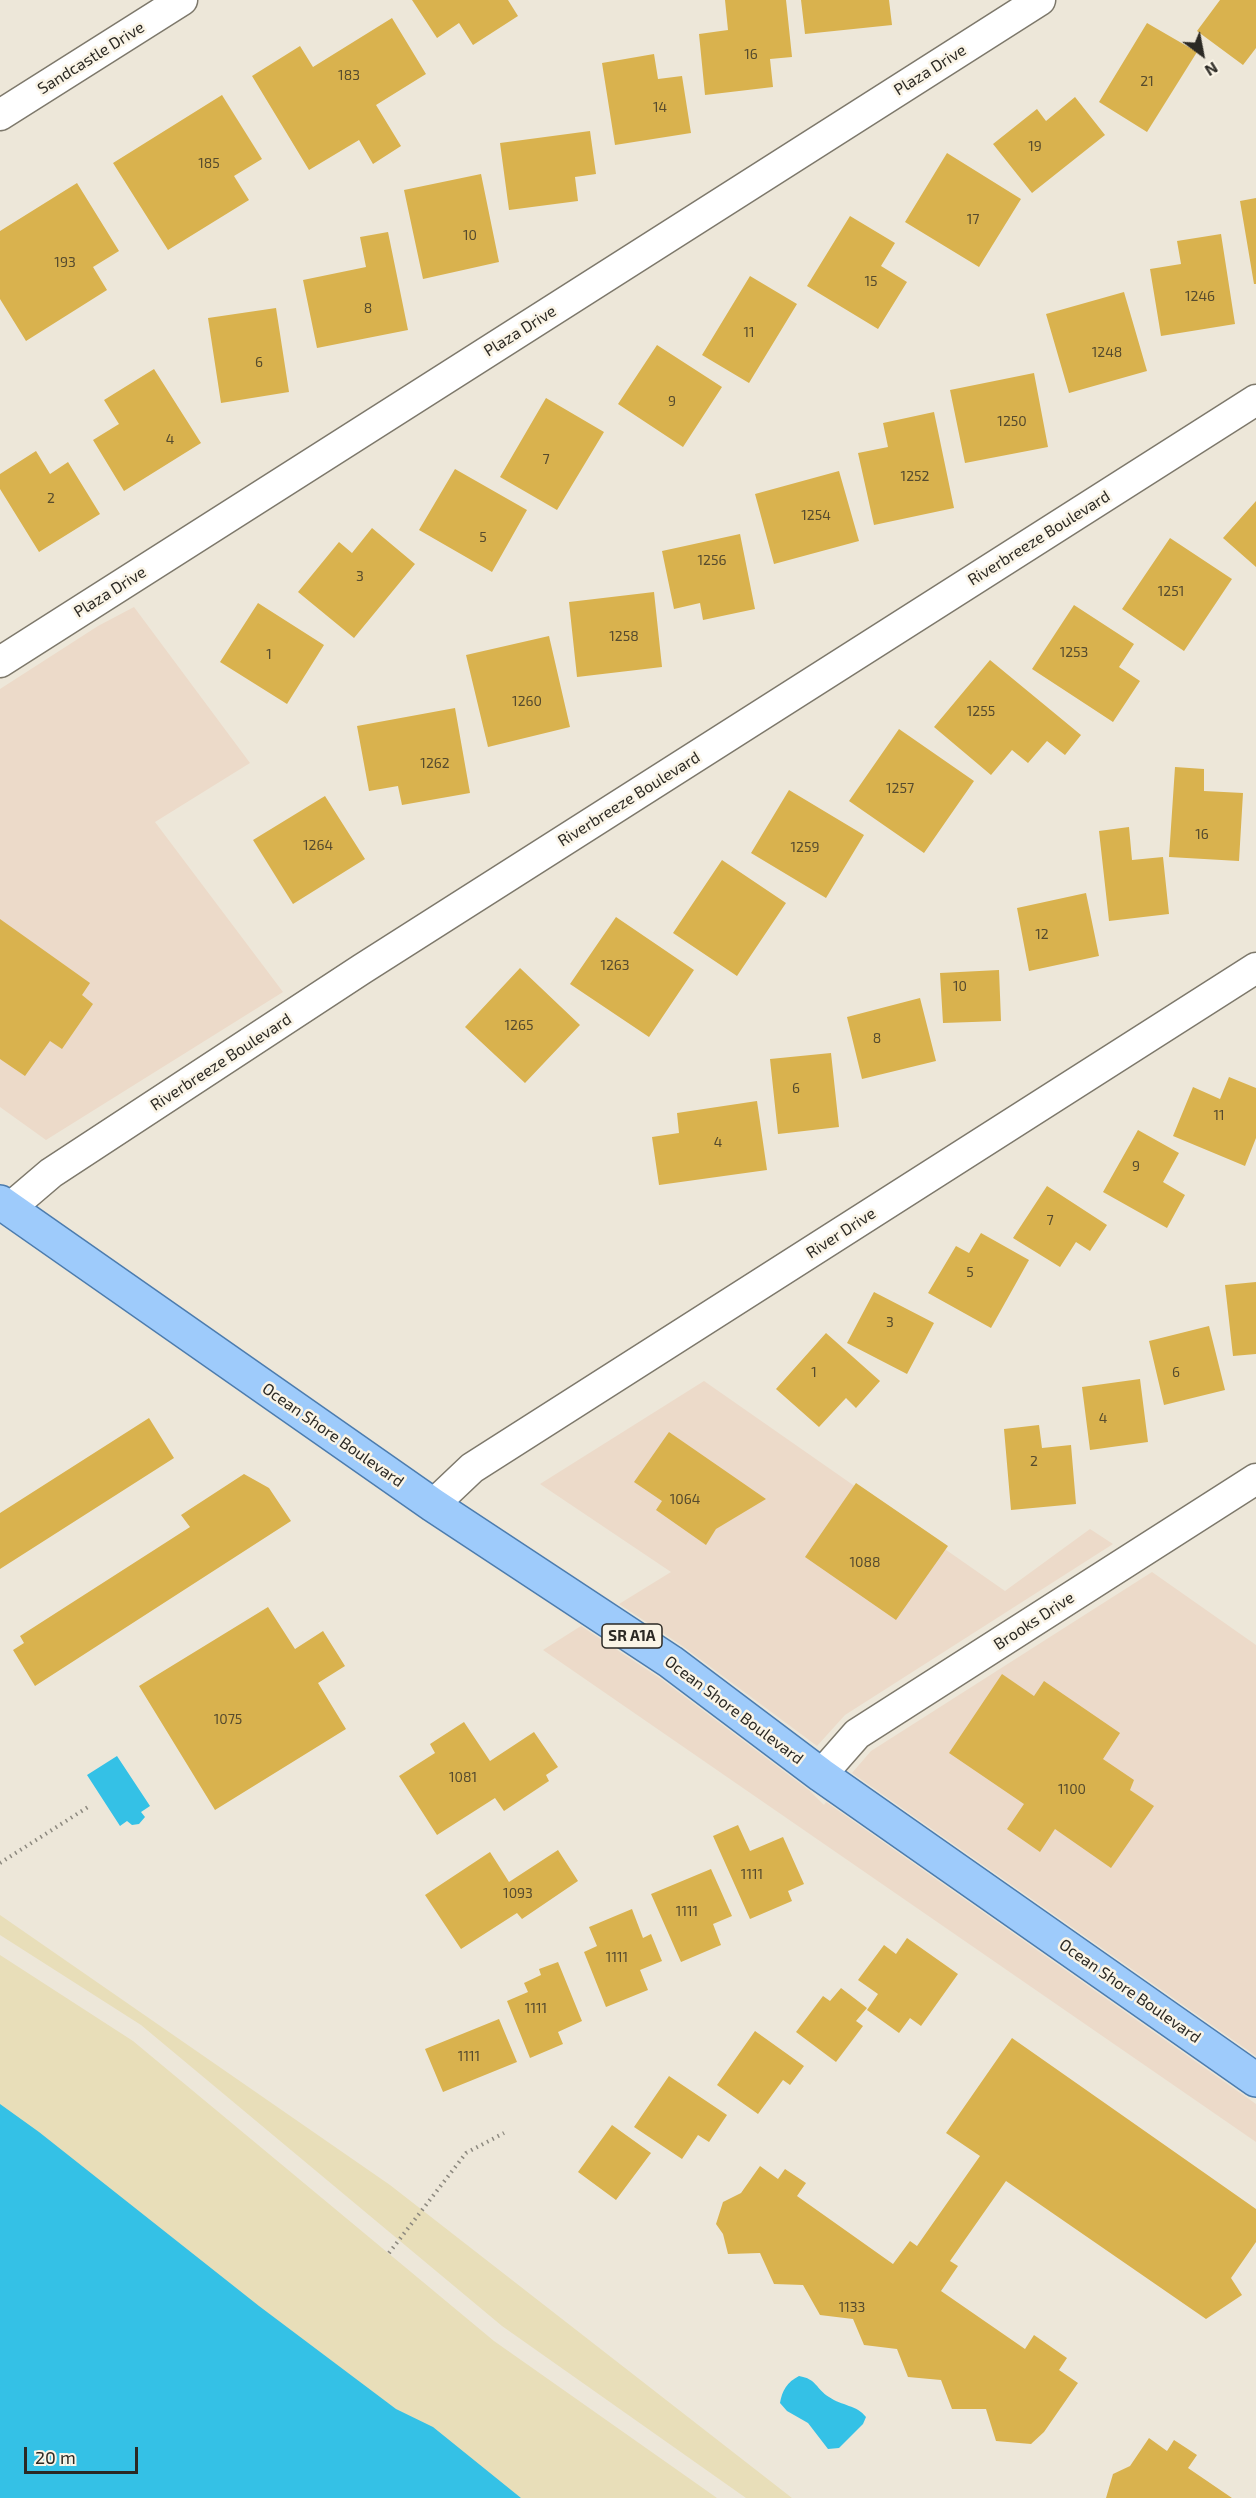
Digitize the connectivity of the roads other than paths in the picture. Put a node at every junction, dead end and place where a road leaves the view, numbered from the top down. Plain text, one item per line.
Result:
1 (182, 0) edge
2 (1040, 0) edge
3 (0, 115) edge
4 (1256, 400) edge
5 (0, 662) edge
6 (1256, 968) edge
7 (5, 1205) edge
8 (1256, 1479) edge
9 (433, 1504) junction
10 (821, 1775) junction
11 (1256, 2080) edge

1 - 3 street, Sandcastle Drive
2 - 5 street, Plaza Drive
4 - 7 street, Riverbreeze Boulevard
6 - 9 street, River Drive
7 - 9 main road, Ocean Shore Boulevard / SR A1A
8 - 10 street, Brooks Drive
9 - 10 main road, Ocean Shore Boulevard / SR A1A
10 - 11 main road, Ocean Shore Boulevard / SR A1A

